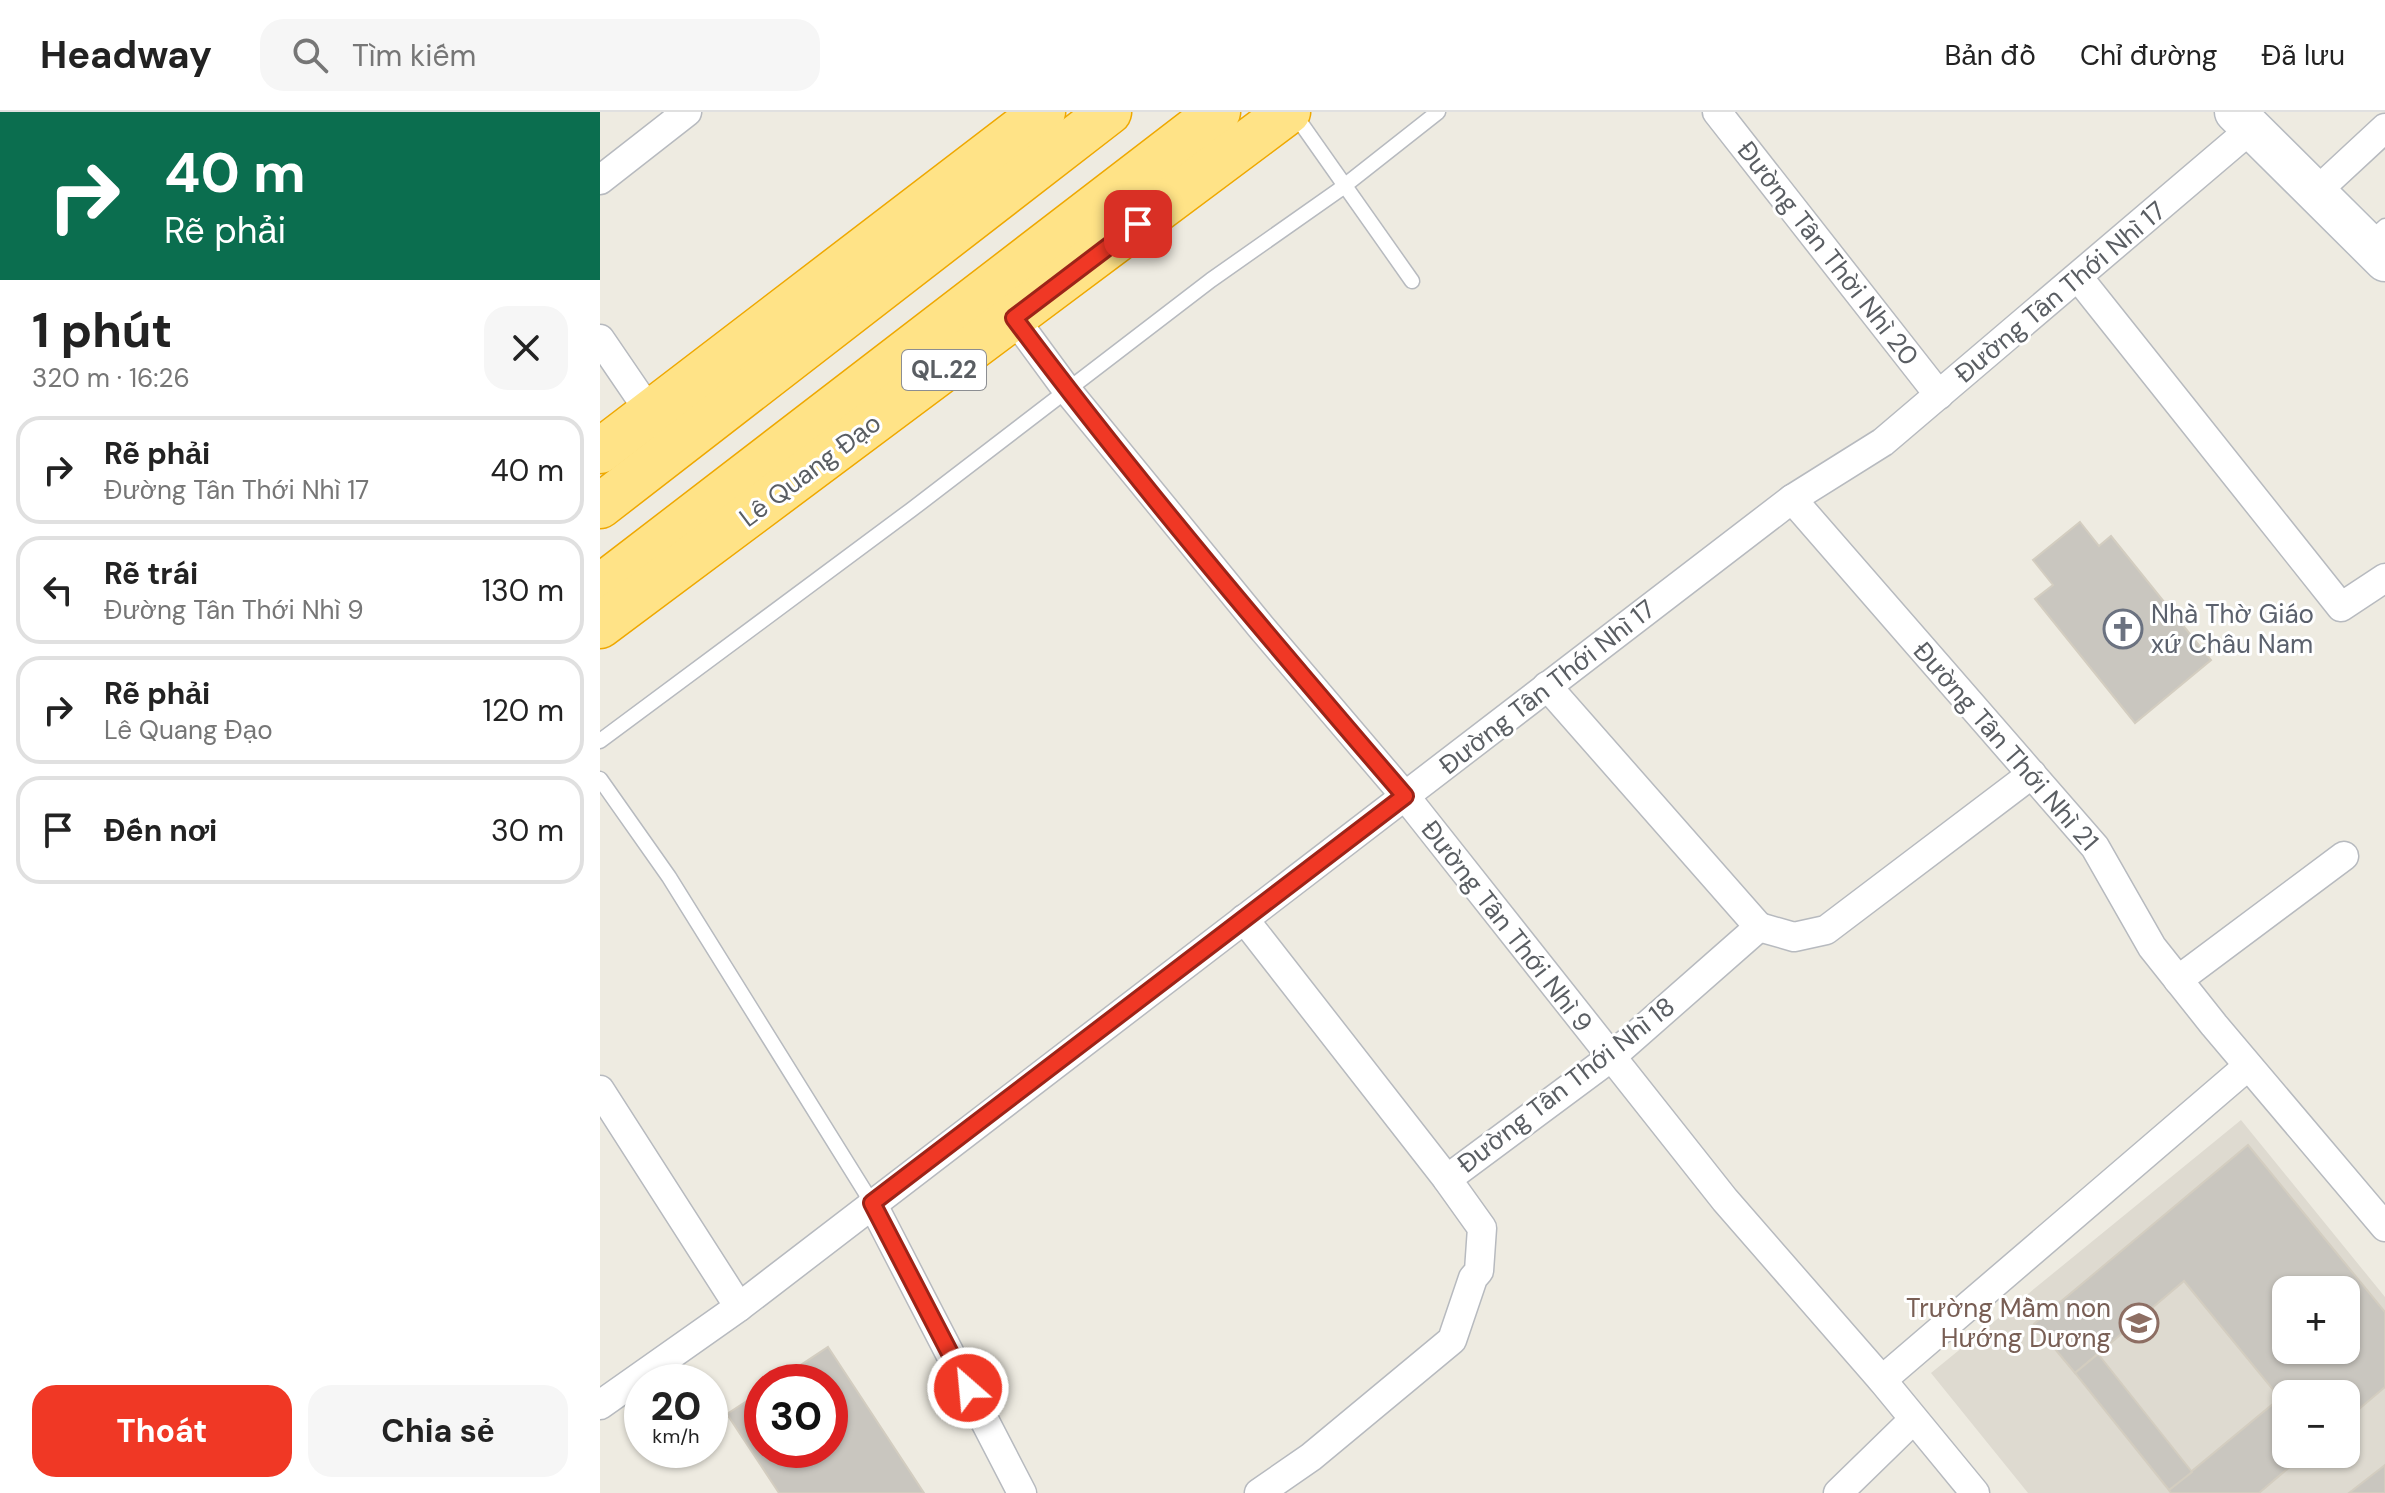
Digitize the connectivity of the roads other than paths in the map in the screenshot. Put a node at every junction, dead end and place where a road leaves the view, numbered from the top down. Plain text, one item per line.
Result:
1 (687, 112) edge
2 (1043, 112) edge
3 (1109, 112) edge
4 (1218, 112) edge
5 (1290, 112) edge
6 (1438, 112) edge
7 (1717, 112) edge
8 (2243, 120) edge
9 (2385, 128) edge
10 (600, 180) edge
11 (1345, 185) junction
12 (2316, 192) junction
13 (2379, 243) edge
14 (2078, 277) junction
15 (1412, 281) dead end
16 (1014, 318) junction
17 (600, 339) edge
18 (1067, 390) junction
19 (1939, 395) junction
20 (649, 414) junction
21 (678, 446) junction
22 (600, 451) edge
23 (1792, 499) junction
24 (600, 506) edge
25 (2385, 578) edge
26 (600, 587) edge
27 (600, 626) edge
28 (1547, 686) junction
29 (600, 741) edge
30 (2032, 774) junction
31 (600, 779) edge
32 (1405, 796) junction
33 (2344, 856) dead end
34 (1244, 919) junction
35 (1759, 927) junction
36 (2178, 980) junction
37 (1610, 1058) junction
38 (2248, 1066) junction
39 (600, 1090) edge
40 (1447, 1179) junction
41 (872, 1203) junction
42 (2385, 1227) edge
43 (739, 1307) junction
44 (1882, 1380) junction
45 (600, 1405) edge
46 (1913, 1420) junction
47 (1022, 1493) edge
48 (1259, 1493) edge
49 (1838, 1493) edge
50 (1975, 1493) edge

1 - 10 street
2 - 20 highway
3 - 21 highway
4 - 26 highway, Lê Quang Đạo / QL.22
5 - 11 lane
5 - 16 highway, Lê Quang Đạo / QL.22
6 - 11 lane
7 - 19 street, Đường Tân Thời Nhì 20
8 - 12 street
8 - 14 street, Đường Tân Thới Nhì 17
9 - 12 street
11 - 15 lane
11 - 18 lane
12 - 13 street
14 - 19 street, Đường Tân Thới Nhì 17
14 - 25 street
16 - 18 street, Đường Tân Thới Nhì 9
16 - 27 highway, Lê Quang Đạo / QL.22
17 - 20 street
18 - 29 lane
18 - 32 street, Đường Tân Thới Nhì 9
19 - 23 street, Đường Tân Thới Nhì 17
20 - 21 street
20 - 22 highway
21 - 24 highway
23 - 28 street, Đường Tân Thới Nhì 17
23 - 30 street, Đường Tân Thới Nhì 21
28 - 32 street, Đường Tân Thới Nhì 17
28 - 35 street
30 - 35 street
30 - 36 street, Đường Tân Thới Nhì 21
31 - 41 lane
32 - 34 street, Đường Tân Thới Nhì 17
32 - 37 street, Đường Tân Thới Nhì 9
33 - 36 street
34 - 40 street
34 - 41 street, Đường Tân Thới Nhì 17
35 - 37 street, Đường Tân Thới Nhì 18
36 - 38 street, Đường Tân Thới Nhì 21
37 - 40 street, Đường Tân Thới Nhì 18
37 - 44 street, Đường Tân Thới Nhì 9
38 - 42 street, Đường Tân Thới Nhì 21
38 - 44 street
39 - 43 street
40 - 48 street, Đường Tân Thới Nhì 18
41 - 43 street, Đường Tân Thới Nhì 17
41 - 47 street
43 - 45 street, Đường Tân Thới Nhì 17
44 - 46 street, Đường Tân Thới Nhì 9
46 - 49 street
46 - 50 street, Đường Tân Thới Nhì 9

